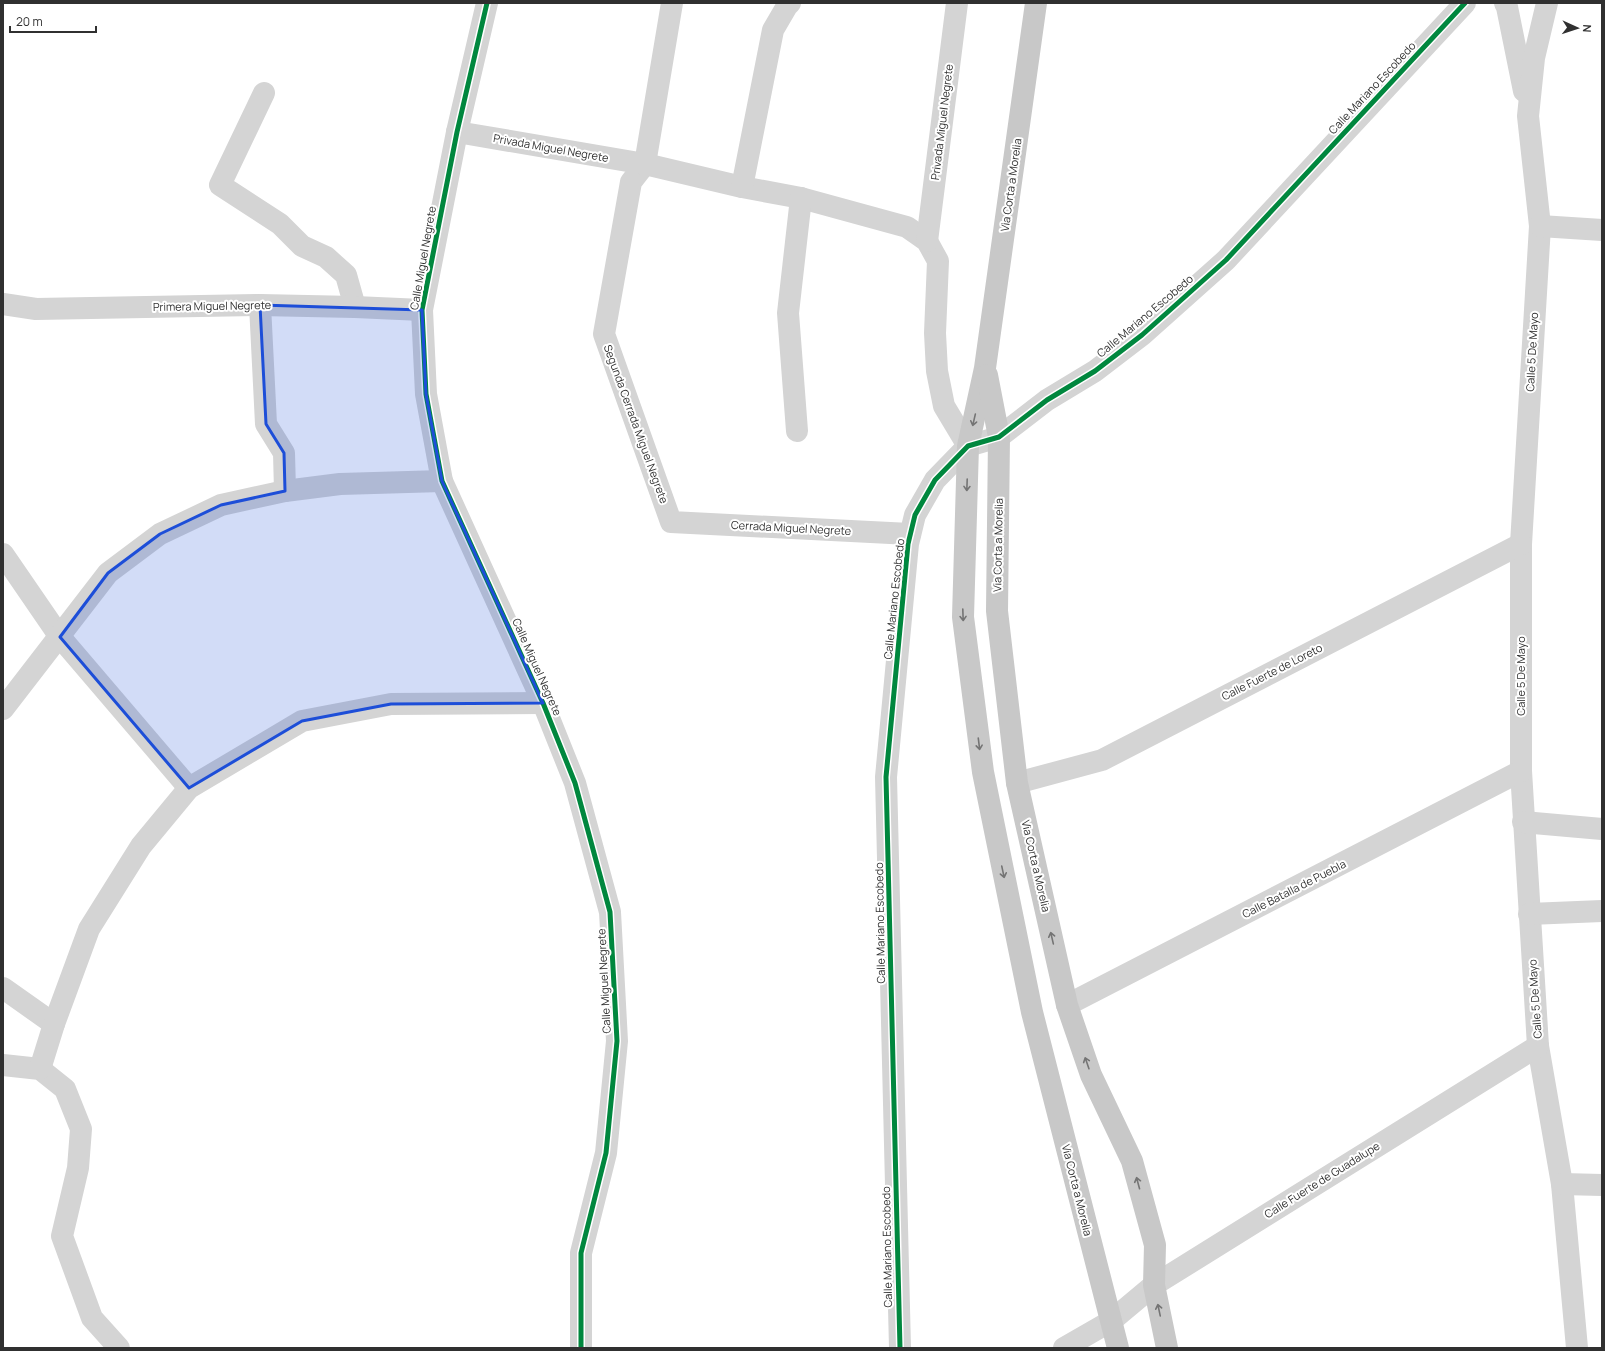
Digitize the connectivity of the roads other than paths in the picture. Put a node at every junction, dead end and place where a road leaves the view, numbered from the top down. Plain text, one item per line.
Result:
1 (487, 3) edge
2 (672, 3) edge
3 (790, 3) edge
4 (957, 3) edge
5 (1036, 3) edge
6 (1465, 3) edge
7 (1505, 3) edge
8 (1547, 3) edge
9 (264, 93) dead end
10 (1528, 116) junction
11 (457, 132) junction
12 (645, 164) junction
13 (742, 187) junction
14 (801, 198) junction
15 (1540, 226) junction
16 (1602, 230) edge
17 (927, 241) junction
18 (3, 304) edge
19 (260, 305) junction
20 (355, 306) junction
21 (422, 310) junction
22 (985, 368) junction
23 (798, 431) dead end
24 (999, 436) junction
25 (968, 446) junction
26 (442, 481) junction
27 (285, 491) junction
28 (671, 522) joint
29 (910, 534) junction
30 (1521, 544) junction
31 (3, 554) edge
32 (60, 637) junction
33 (543, 703) junction
34 (3, 709) edge
35 (1520, 771) junction
36 (1017, 783) junction
37 (189, 788) junction
38 (1523, 822) junction
39 (1602, 829) edge
40 (1602, 911) edge
41 (1529, 914) junction
42 (3, 988) edge
43 (1067, 1005) junction
44 (54, 1024) junction
45 (1538, 1046) junction
46 (3, 1065) edge
47 (40, 1069) junction
48 (1562, 1184) junction
49 (1602, 1184) edge
50 (1154, 1285) junction
51 (1111, 1321) junction
52 (119, 1348) edge
53 (581, 1348) edge
54 (900, 1348) edge
55 (1064, 1348) edge
56 (1118, 1348) edge
57 (1167, 1348) edge
58 (1577, 1348) edge

1 - 11 street, Calle Miguel Negrete
2 - 12 street
3 - 13 street
4 - 17 street, Privada Miguel Negrete
5 - 22 main road, Via Corta a Morelia
6 - 24 street, Calle Mariano Escobedo
7 - 10 street
8 - 10 street, Calle 5 De Mayo
9 - 20 street
10 - 15 street, Calle 5 De Mayo
11 - 12 street, Privada Miguel Negrete
11 - 21 street, Calle Miguel Negrete
12 - 13 street, Privada Miguel Negrete
12 - 28 street, Segunda Cerrada Miguel Negrete
13 - 14 street, Privada Miguel Negrete
14 - 17 street, Privada Miguel Negrete
14 - 23 street
15 - 16 street
15 - 30 street, Calle 5 De Mayo
17 - 25 street, Privada Miguel Negrete
18 - 19 street, Primera Miguel Negrete
19 - 20 street, Primera Miguel Negrete
19 - 27 street
20 - 21 street, Primera Miguel Negrete
21 - 26 street, Calle Miguel Negrete
22 - 24 main road, Via Corta a Morelia
22 -> 25 main road, Via Corta a Morelia
24 - 25 street, Calle Mariano Escobedo
24 - 36 main road, Via Corta a Morelia
25 - 29 street, Calle Mariano Escobedo
25 -> 51 main road, Via Corta a Morelia
26 - 27 street
26 - 33 street, Calle Miguel Negrete
27 - 32 street
28 - 29 street, Cerrada Miguel Negrete
29 - 54 street, Calle Mariano Escobedo
30 - 35 street, Calle 5 De Mayo
30 - 36 street, Calle Fuerte de Loreto
31 - 32 street
32 - 34 street
32 - 37 street
33 - 37 street
33 - 53 street, Calle Miguel Negrete
35 - 38 street, Calle 5 De Mayo
35 - 43 street, Calle Batalla de Puebla
43 -> 36 main road, Via Corta a Morelia
37 - 44 street
38 - 39 street
38 - 41 street, Calle 5 De Mayo
40 - 41 street
41 - 45 street, Calle 5 De Mayo
42 - 44 street
50 -> 43 main road, Via Corta a Morelia
44 - 47 street
45 - 48 street, Calle 5 De Mayo
45 - 50 street, Calle Fuerte de Guadalupe
46 - 47 street
47 - 52 street
48 - 49 street
48 - 58 street, Calle 5 De Mayo
50 - 51 street, Calle Fuerte de Guadalupe
57 -> 50 main road, Via Corta a Morelia
51 - 55 street, Calle Fuerte de Guadalupe
51 - 56 main road, Via Corta a Morelia

